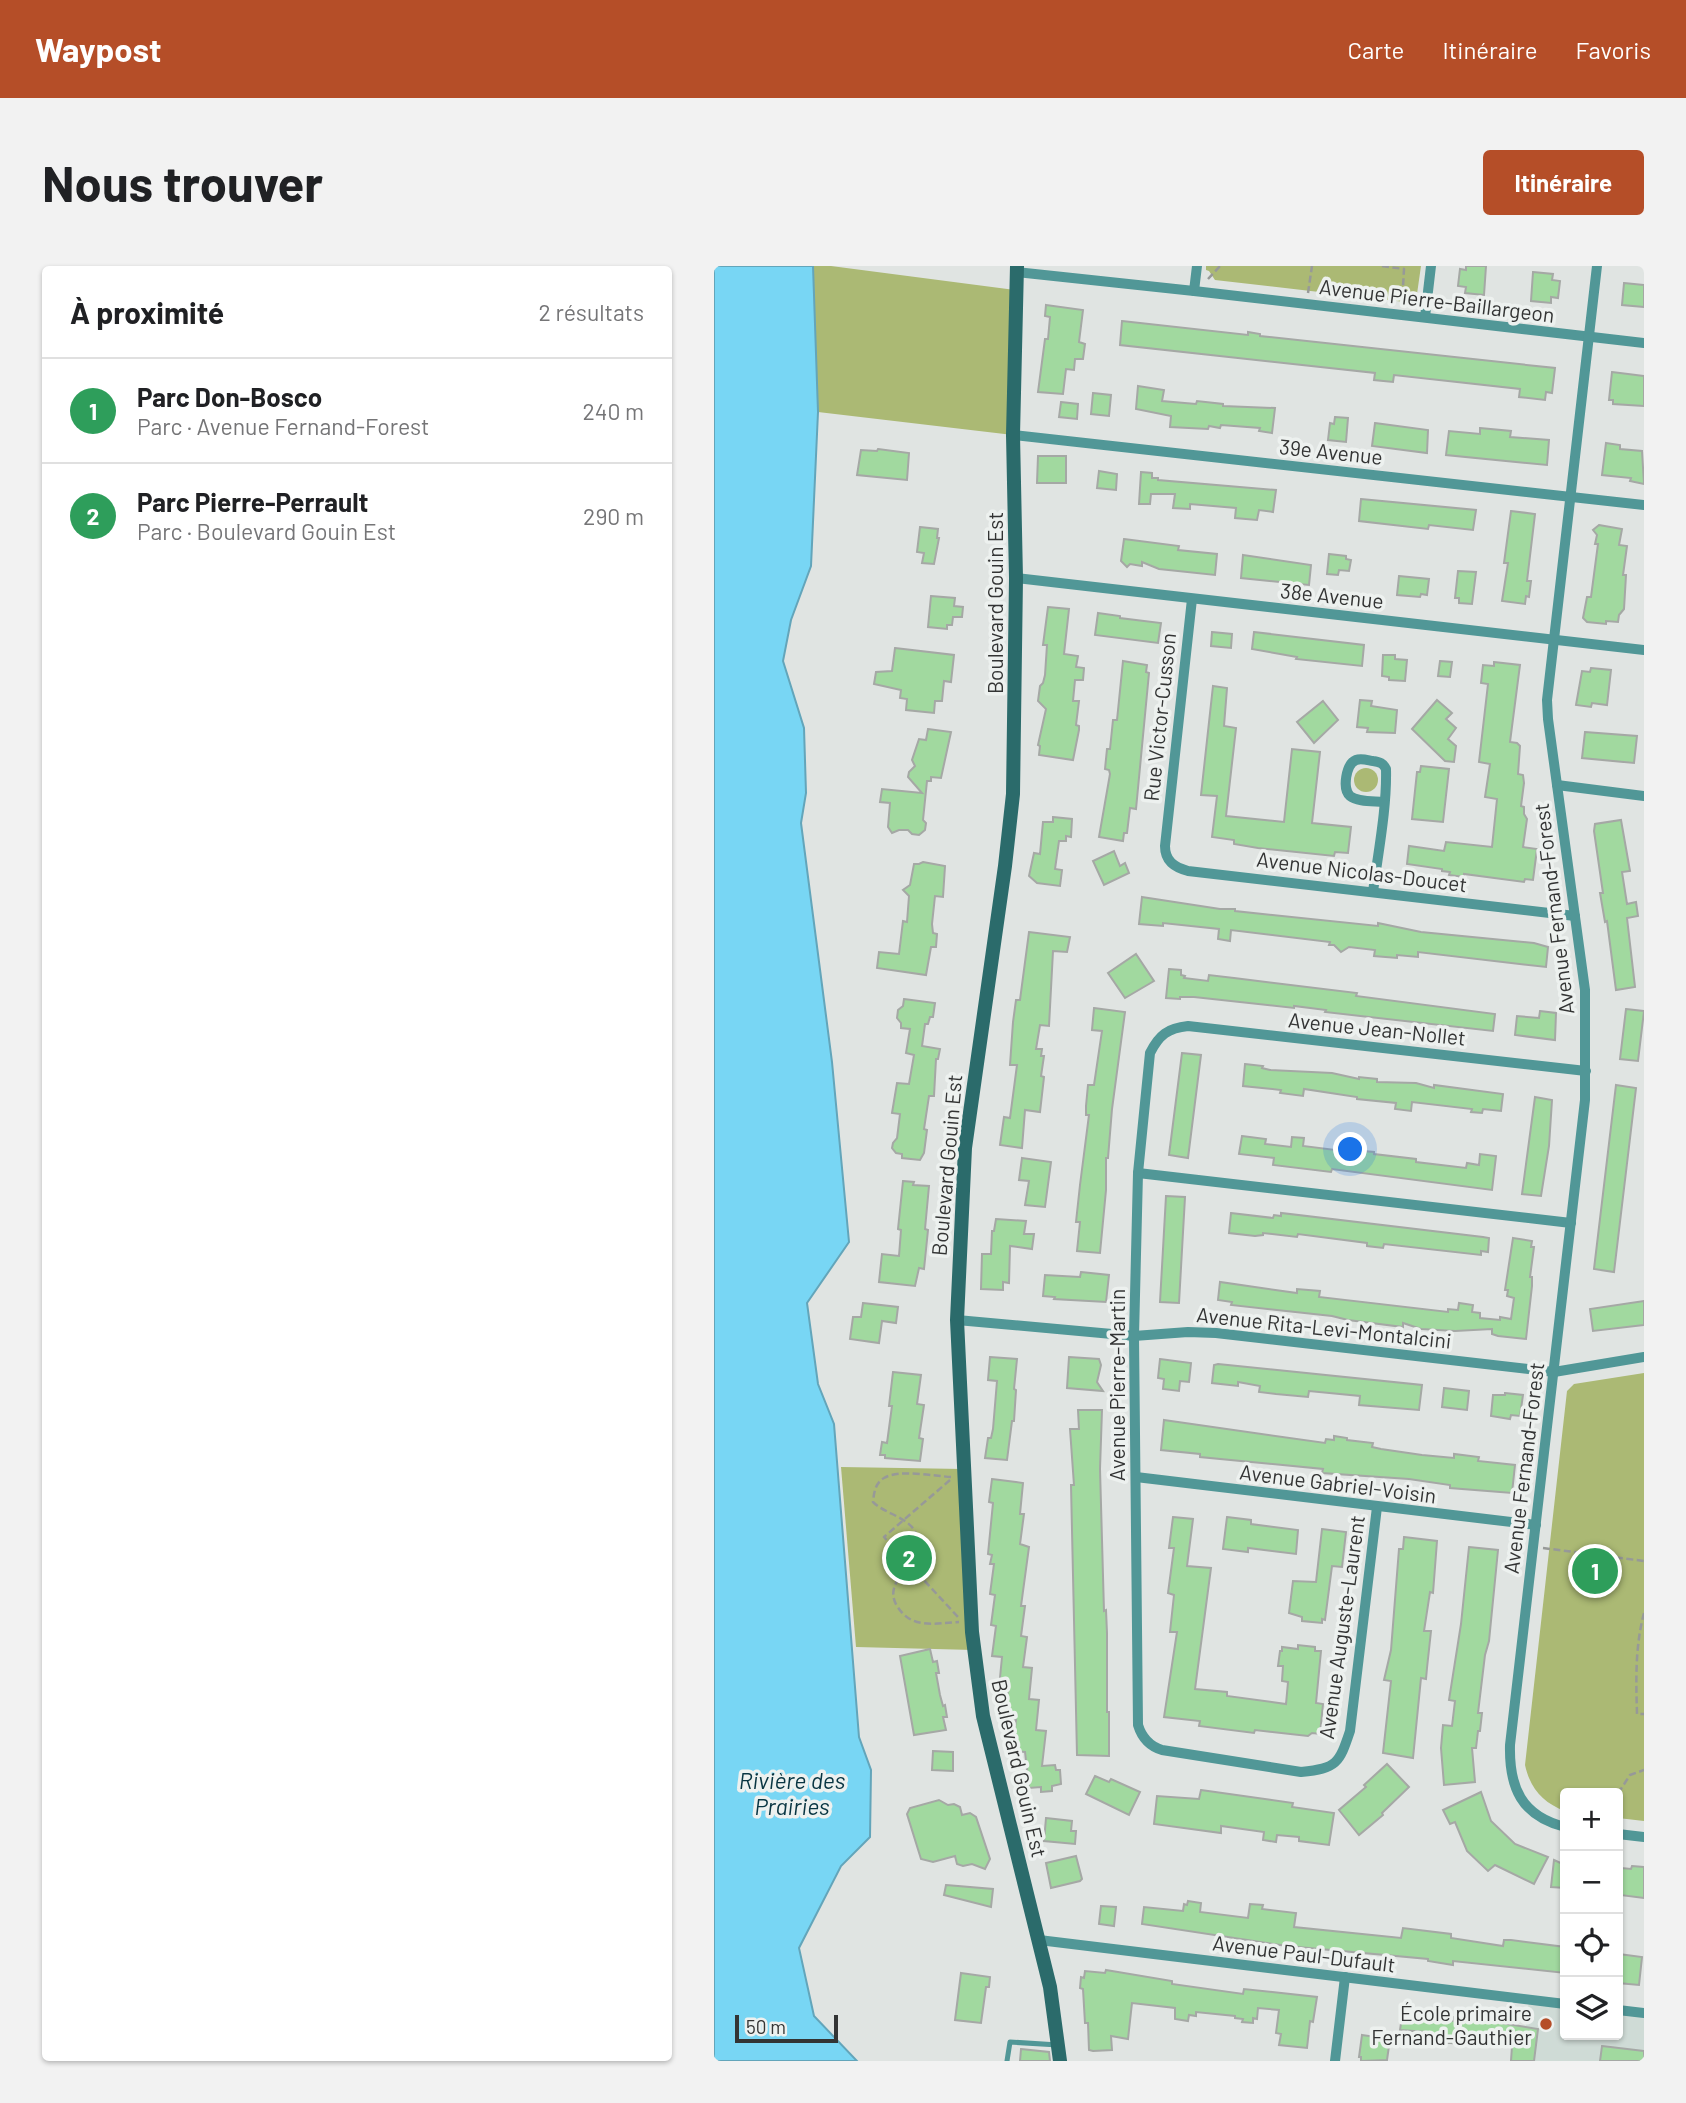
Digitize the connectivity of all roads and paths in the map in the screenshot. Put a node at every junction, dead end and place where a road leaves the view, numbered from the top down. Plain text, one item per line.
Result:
1 (1197, 266) edge
2 (1312, 266) edge
3 (1382, 266) edge
4 (1431, 266) edge
5 (1597, 266) edge
6 (1404, 267) edge
7 (1016, 269) edge
8 (1194, 291) junction
9 (1307, 304) junction
10 (1425, 317) junction
11 (1588, 337) junction
12 (1644, 343) edge
13 (1013, 435) junction
14 (1570, 496) junction
15 (1644, 505) edge
16 (1016, 578) junction
17 (1192, 599) junction
18 (1554, 640) junction
19 (1644, 650) edge
20 (1557, 786) junction
21 (1644, 796) edge
22 (1383, 802) junction
23 (1165, 839) joint
24 (1373, 892) junction
25 (1575, 916) junction
26 (1164, 1032) joint
27 (1586, 1070) junction
28 (1138, 1173) junction
29 (1571, 1223) junction
30 (957, 1320) junction
31 (1134, 1336) junction
32 (1644, 1357) edge
33 (1554, 1372) junction
34 (1136, 1478) junction
35 (1377, 1507) junction
36 (904, 1520) junction
37 (1536, 1525) junction
38 (1534, 1547) junction
39 (1644, 1561) edge
40 (908, 1564) junction
41 (1644, 1613) edge
42 (1644, 1714) edge
43 (1146, 1741) joint
44 (1644, 1770) edge
45 (1622, 1788) edge
46 (1560, 1825) edge
47 (1623, 1835) edge
48 (1644, 1837) edge
49 (1039, 1940) junction
50 (1345, 1977) junction
51 (1560, 2003) edge
52 (1623, 2010) edge
53 (1644, 2012) edge
54 (1058, 2045) junction
55 (1007, 2061) edge
56 (1060, 2061) edge
57 (1335, 2061) edge

1 - 8 street
2 - 9 path
3 - 6 path
4 - 10 street
5 - 11 street, Avenue Fernand-Forest
6 - 10 path
7 - 8 street, Avenue Pierre-Baillargeon
7 - 13 street, Boulevard Gouin Est
8 - 9 street, Avenue Pierre-Baillargeon
9 - 10 street, Avenue Pierre-Baillargeon
10 - 11 street, Avenue Pierre-Baillargeon
11 - 12 street, Avenue Pierre-Baillargeon
11 - 14 street, Avenue Fernand-Forest
13 - 14 street, 39e Avenue
13 - 16 street, Boulevard Gouin Est
14 - 15 street, 39e Avenue
14 - 18 street, Avenue Fernand-Forest
16 - 17 street, 38e Avenue
16 - 30 street, Boulevard Gouin Est
17 - 18 street, 38e Avenue
17 - 23 street, Rue Victor-Cusson
18 - 19 street, 38e Avenue
18 - 20 street, Avenue Fernand-Forest
20 - 21 street
20 - 25 street, Avenue Fernand-Forest
22 - 22 street
22 - 24 street
23 - 24 street, Avenue Nicolas-Doucet
24 - 25 street, Avenue Nicolas-Doucet
25 - 27 street, Avenue Fernand-Forest
26 - 27 street, Avenue Jean-Nollet
26 - 28 street, Avenue Pierre-Martin
27 - 29 street, Avenue Fernand-Forest
28 - 29 street
28 - 31 street, Avenue Pierre-Martin
29 - 33 street, Avenue Fernand-Forest
30 - 31 street, Avenue Rita-Levi-Montalcini
30 - 49 street, Boulevard Gouin Est
31 - 33 street, Avenue Rita-Levi-Montalcini
31 - 34 street, Avenue Pierre-Martin
32 - 33 street, Avenue Rita-Levi-Montalcini
33 - 37 street, Avenue Fernand-Forest
34 - 35 street, Avenue Gabriel-Voisin
34 - 43 street, Avenue Pierre-Martin
35 - 37 street, Avenue Gabriel-Voisin
35 - 43 street, Avenue Auguste-Laurent
36 - 36 path
36 - 40 path
36 - 40 path
37 - 38 street, Avenue Fernand-Forest
38 - 39 path
38 - 46 street, Avenue Fernand-Forest
40 - 40 path
41 - 42 path
44 - 45 path
47 - 48 street
49 - 50 street, Avenue Paul-Dufault
49 - 54 street, Boulevard Gouin Est
50 - 51 street, Avenue Paul-Dufault
50 - 57 street
52 - 53 street
54 - 55 lane
54 - 56 street, Boulevard Gouin Est

